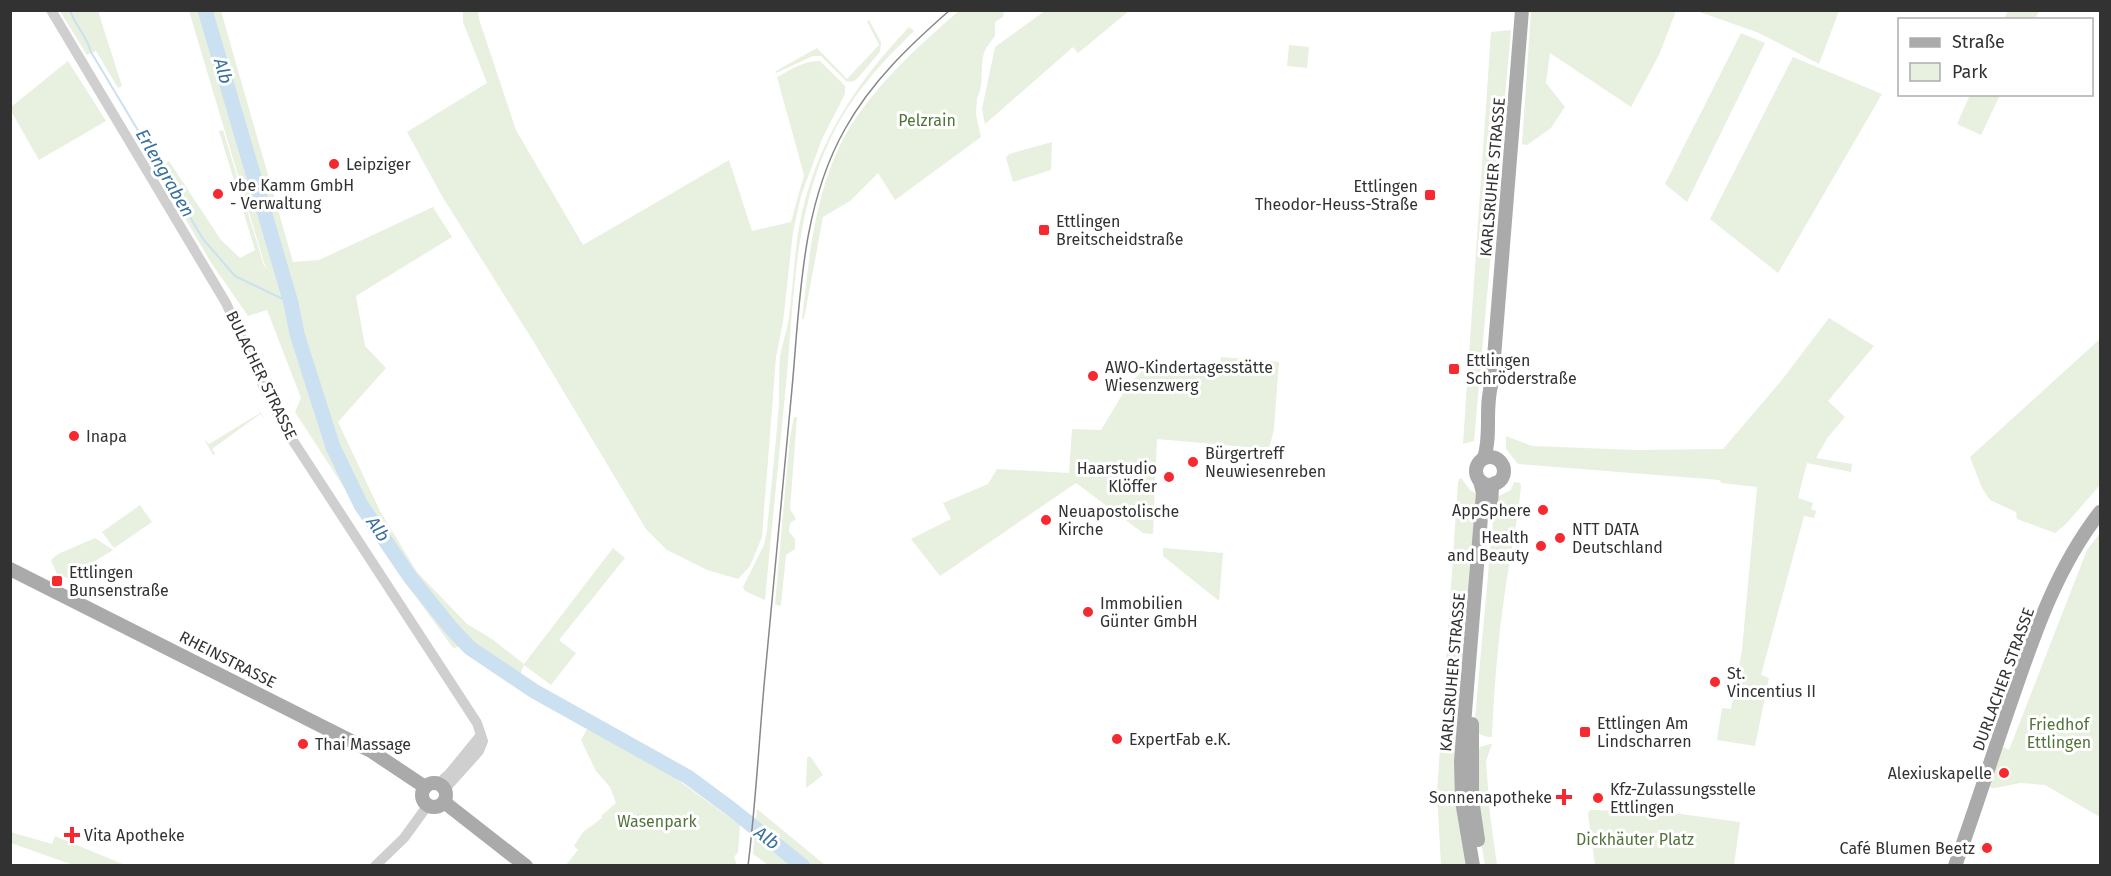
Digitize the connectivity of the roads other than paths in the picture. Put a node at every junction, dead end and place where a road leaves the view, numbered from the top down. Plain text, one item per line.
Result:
1 (51, 10) edge
2 (1522, 10) edge
3 (1490, 458) junction
4 (1480, 481) junction
5 (1495, 483) junction
6 (2100, 512) edge
7 (10, 569) edge
8 (425, 787) junction
9 (443, 792) junction
10 (428, 805) junction
11 (375, 866) edge
12 (526, 866) edge
13 (1473, 866) edge
14 (1482, 866) edge
15 (1955, 866) edge

1 - 9 street, BULACHER STRASSE
2 - 3 main road, KARLSRUHER STRASSE
3 - 4 main road
3 - 5 main road
4 - 5 main road
4 - 13 main road, KARLSRUHER STRASSE
5 - 14 main road, KARLSRUHER STRASSE
6 - 15 main road, DURLACHER STRASSE
7 - 8 main road, RHEINSTRASSE
8 - 9 main road
8 - 10 main road
9 - 10 main road
9 - 12 main road
10 - 11 street

